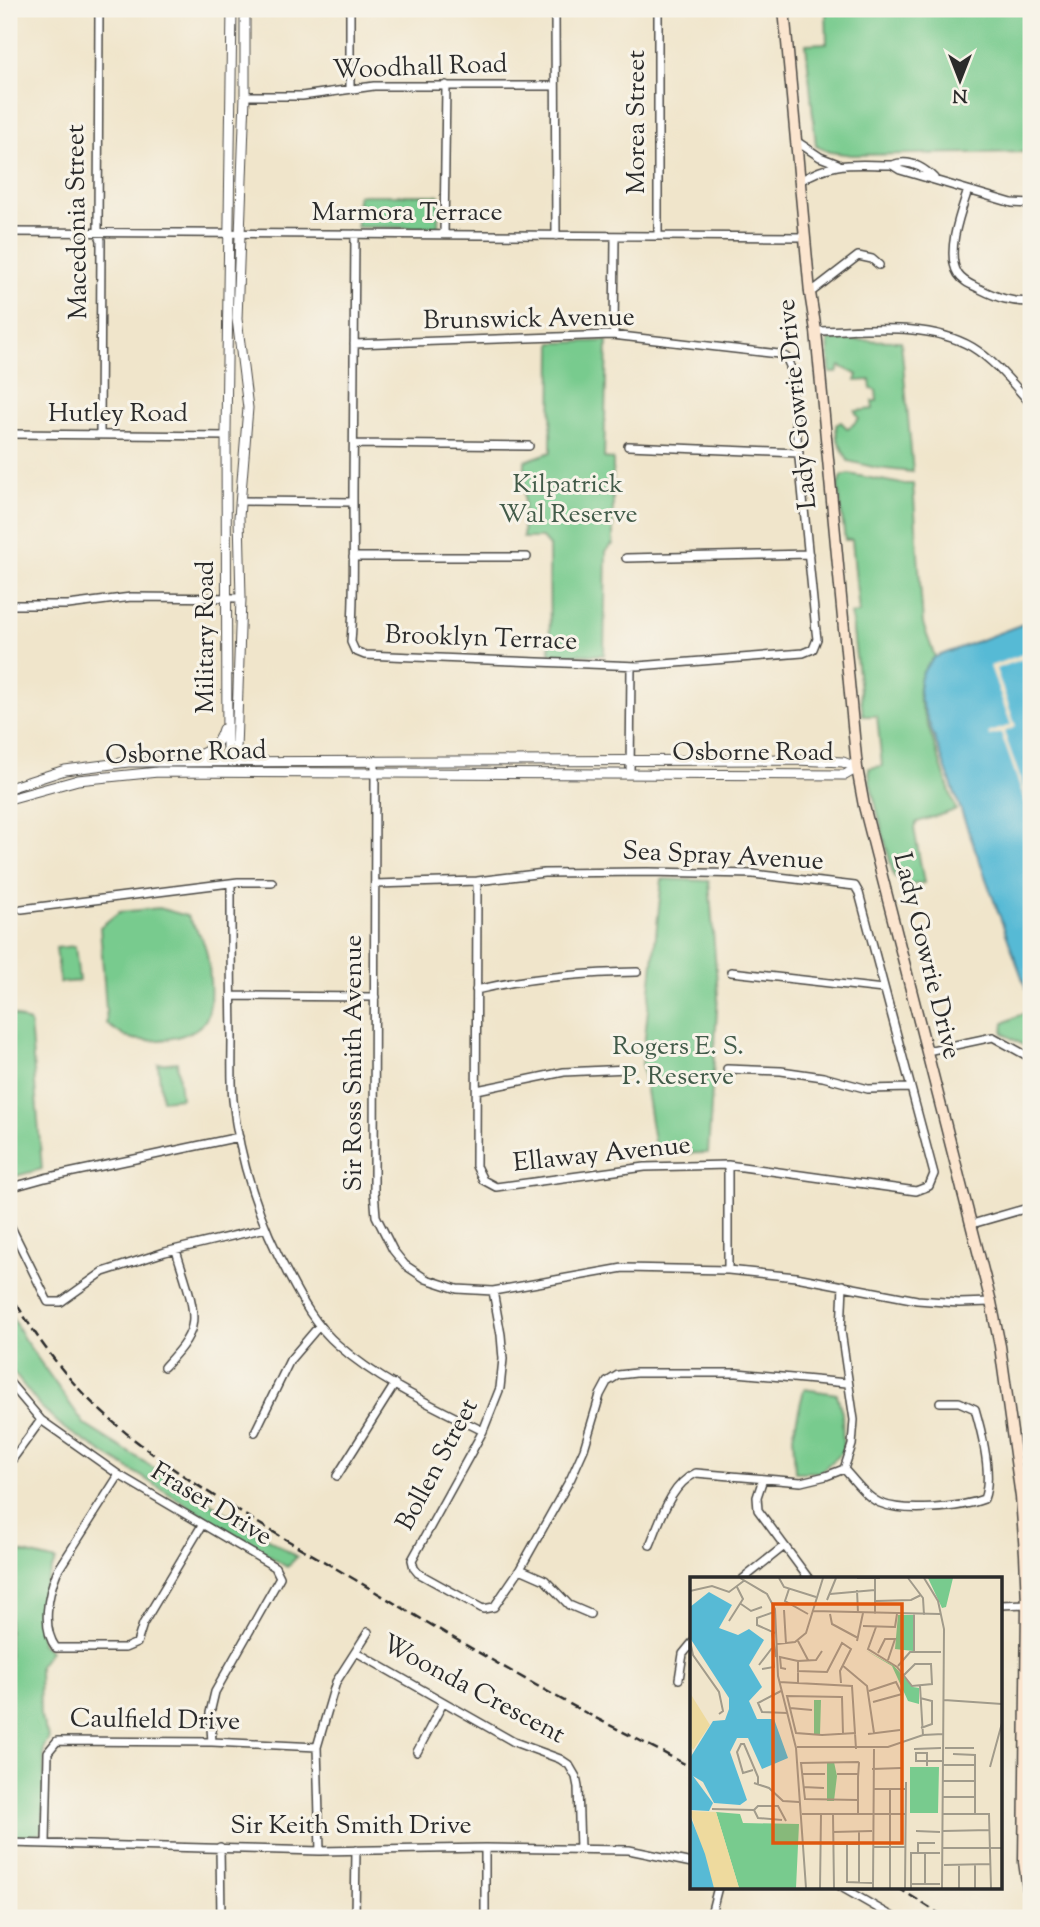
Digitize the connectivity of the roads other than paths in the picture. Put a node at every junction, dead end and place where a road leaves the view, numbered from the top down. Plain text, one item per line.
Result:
1 (99, 9) edge
2 (232, 9) edge
3 (245, 9) edge
4 (351, 9) edge
5 (555, 9) edge
6 (658, 9) edge
7 (784, 9) edge
8 (446, 85) junction
9 (555, 86) junction
10 (350, 89) junction
11 (245, 96) junction
12 (796, 141) junction
13 (838, 164) junction
14 (800, 181) junction
15 (968, 190) junction
16 (1031, 204) edge
17 (9, 232) edge
18 (98, 232) junction
19 (235, 233) junction
20 (355, 234) junction
21 (444, 235) junction
22 (556, 236) junction
23 (615, 236) junction
24 (658, 236) junction
25 (805, 237) junction
26 (879, 265) dead end
27 (810, 293) junction
28 (1031, 302) edge
29 (816, 331) junction
30 (614, 335) junction
31 (354, 344) junction
32 (1031, 404) edge
33 (9, 434) edge
34 (100, 435) junction
35 (226, 436) junction
36 (354, 444) junction
37 (529, 446) dead end
38 (628, 446) dead end
39 (799, 453) junction
40 (241, 501) junction
41 (353, 502) junction
42 (809, 554) junction
43 (353, 557) junction
44 (527, 557) dead end
45 (626, 558) dead end
46 (227, 598) junction
47 (241, 598) junction
48 (14, 606) dead end
49 (631, 666) junction
50 (226, 718) junction
51 (237, 719) junction
52 (630, 759) junction
53 (375, 760) junction
54 (181, 762) junction
55 (232, 762) junction
56 (254, 762) junction
57 (857, 768) junction
58 (65, 770) junction
59 (215, 771) junction
60 (249, 771) junction
61 (375, 774) junction
62 (630, 774) junction
63 (78, 780) junction
64 (53, 785) junction
65 (9, 788) edge
66 (9, 799) edge
67 (477, 881) junction
68 (272, 882) dead end
69 (231, 883) junction
70 (375, 884) junction
71 (22, 908) dead end
72 (637, 972) dead end
73 (732, 972) dead end
74 (883, 989) junction
75 (476, 990) junction
76 (231, 996) junction
77 (375, 998) junction
78 (927, 1051) junction
79 (1031, 1058) edge
80 (628, 1069) dead end
81 (727, 1069) dead end
82 (911, 1088) junction
83 (477, 1090) junction
84 (239, 1137) junction
85 (728, 1165) junction
86 (934, 1174) joint
87 (9, 1188) edge
88 (1031, 1207) edge
89 (9, 1223) edge
90 (972, 1224) junction
91 (266, 1228) junction
92 (176, 1250) junction
93 (728, 1270) junction
94 (843, 1285) junction
95 (493, 1291) junction
96 (991, 1302) junction
97 (319, 1326) junction
98 (164, 1367) dead end
99 (9, 1382) edge
100 (847, 1383) junction
101 (395, 1384) junction
102 (940, 1402) dead end
103 (41, 1420) junction
104 (483, 1431) junction
105 (255, 1432) dead end
106 (9, 1464) edge
107 (844, 1469) junction
108 (119, 1475) junction
109 (337, 1476) dead end
110 (763, 1479) junction
111 (1026, 1495) edge
112 (202, 1525) junction
113 (650, 1545) dead end
114 (783, 1547) junction
115 (520, 1569) junction
116 (746, 1577) edge
117 (807, 1577) edge
118 (1027, 1604) junction
119 (1002, 1605) edge
120 (590, 1614) dead end
121 (368, 1632) dead end
122 (690, 1645) edge
123 (356, 1652) junction
124 (678, 1679) dead end
125 (1029, 1693) edge
126 (443, 1703) junction
127 (212, 1742) junction
128 (317, 1747) junction
129 (417, 1752) dead end
130 (9, 1843) edge
131 (46, 1844) junction
132 (220, 1847) junction
133 (485, 1848) junction
134 (580, 1849) junction
135 (356, 1850) junction
136 (320, 1851) junction
137 (1028, 1862) edge
138 (690, 1864) edge
139 (718, 1888) edge
140 (843, 1888) edge
141 (1031, 1909) edge
142 (222, 1918) edge
143 (355, 1918) edge
144 (485, 1918) edge
145 (710, 1918) edge
146 (895, 1918) edge

1 - 18 street, Macedonia Street
2 - 19 street, Military Road
3 - 11 street, Military Road
4 - 10 street
5 - 9 street
6 - 24 street, Morea Street
7 - 12 main road, Lady Gowrie Drive
8 - 9 street, Woodhall Road
8 - 10 street, Woodhall Road
8 - 21 street
9 - 22 street
10 - 11 street, Woodhall Road
11 - 19 street, Military Road
12 - 13 street
12 - 14 main road, Lady Gowrie Drive
13 - 14 street
13 - 15 street
14 - 25 main road, Lady Gowrie Drive
15 - 16 street
15 - 28 street
17 - 18 street, Marmora Terrace
18 - 19 street, Marmora Terrace
18 - 34 street, Macedonia Street
19 - 20 street, Marmora Terrace
19 - 35 street, Military Road
19 - 40 street, Military Road
20 - 21 street, Marmora Terrace
20 - 31 street, Brooklyn Terrace
21 - 22 street, Marmora Terrace
22 - 23 street, Marmora Terrace
23 - 24 street, Marmora Terrace
23 - 30 street
24 - 25 street, Marmora Terrace
25 - 27 main road, Lady Gowrie Drive
26 - 27 street
27 - 29 main road, Lady Gowrie Drive
29 - 32 street
29 - 57 main road, Lady Gowrie Drive
30 - 31 street, Brunswick Avenue
30 - 39 street, Brunswick Avenue
31 - 36 street, Brooklyn Terrace
33 - 34 street, Hutley Road
34 - 35 street, Hutley Road
35 - 46 street, Military Road
36 - 37 street
36 - 41 street, Brooklyn Terrace
38 - 39 street
39 - 42 street
40 - 41 street
40 - 47 street, Military Road
41 - 43 street, Brooklyn Terrace
42 - 45 street
42 - 49 street, Brooklyn Terrace
43 - 44 street
43 - 49 street, Brooklyn Terrace
46 - 47 street
46 - 48 street
46 - 50 street, Military Road
47 - 51 street, Military Road
49 - 52 street
50 - 54 street
50 - 55 street, Military Road
51 - 55 street, Military Road
51 - 56 street
52 - 53 street, Osborne Road
52 - 57 street, Osborne Road
52 - 62 street
53 - 56 street, Osborne Road
53 - 61 street, Sir Ross Smith Avenue
54 - 55 street, Osborne Road
54 - 58 street, Osborne Road
55 - 56 street, Osborne Road
55 - 59 street
55 - 60 street
57 - 62 street, Osborne Road
57 - 78 main road, Lady Gowrie Drive
58 - 63 street
58 - 64 street
58 - 65 street, Osborne Road
59 - 60 street, Osborne Road
59 - 63 street, Osborne Road
60 - 61 street, Osborne Road
61 - 62 street, Osborne Road
61 - 70 street, Sir Ross Smith Avenue
63 - 64 street, Osborne Road
64 - 66 street, Osborne Road
67 - 70 street, Sea Spray Avenue
67 - 74 street, Sea Spray Avenue
67 - 75 street, Ellaway Avenue
68 - 69 street
69 - 71 street
69 - 76 street
70 - 77 street, Sir Ross Smith Avenue
72 - 75 street
73 - 74 street
74 - 82 street, Sea Spray Avenue
75 - 83 street, Ellaway Avenue
76 - 77 street
76 - 84 street
77 - 95 street, Sir Ross Smith Avenue
78 - 79 street
78 - 90 main road, Lady Gowrie Drive
80 - 83 street
81 - 82 street
82 - 86 street, Sea Spray Avenue
83 - 85 street, Ellaway Avenue
84 - 87 street
84 - 91 street
85 - 86 street, Ellaway Avenue
85 - 93 street
88 - 90 street
89 - 92 street
90 - 96 main road, Lady Gowrie Drive
91 - 92 street
91 - 97 street
92 - 98 street
93 - 94 street, Sir Ross Smith Avenue
93 - 95 street, Sir Ross Smith Avenue
94 - 96 street, Sir Ross Smith Avenue
94 - 100 street
95 - 104 street, Bollen Street
96 - 111 main road, Lady Gowrie Drive
97 - 101 street
97 - 105 street
99 - 103 street, Fraser Drive
100 - 107 street
100 - 115 street
101 - 104 street
101 - 109 street
102 - 107 street
103 - 106 street
103 - 108 street, Fraser Drive
104 - 115 street, Bollen Street
107 - 110 street
108 - 112 street, Fraser Drive
108 - 112 street
110 - 113 street
110 - 114 street
111 - 118 main road, Lady Gowrie Drive
112 - 127 street, Fraser Drive
114 - 116 street
114 - 117 street
115 - 120 street
118 - 119 street
118 - 125 main road, Lady Gowrie Drive
121 - 123 street
122 - 124 street
123 - 126 street, Woonda Crescent
123 - 128 street
125 - 137 main road, Lady Gowrie Drive
126 - 129 street
126 - 134 street, Woonda Crescent
127 - 128 street, Caulfield Drive
127 - 131 street, Caulfield Drive
128 - 136 street
130 - 131 street, Sir Keith Smith Drive
131 - 132 street, Sir Keith Smith Drive
132 - 136 street, Sir Keith Smith Drive
132 - 142 street
133 - 134 street, Sir Keith Smith Drive
133 - 135 street, Sir Keith Smith Drive
133 - 144 street
134 - 138 street, Sir Keith Smith Drive
135 - 136 street, Sir Keith Smith Drive
135 - 143 street
137 - 141 main road, Lady Gowrie Drive
139 - 145 street
140 - 146 street

